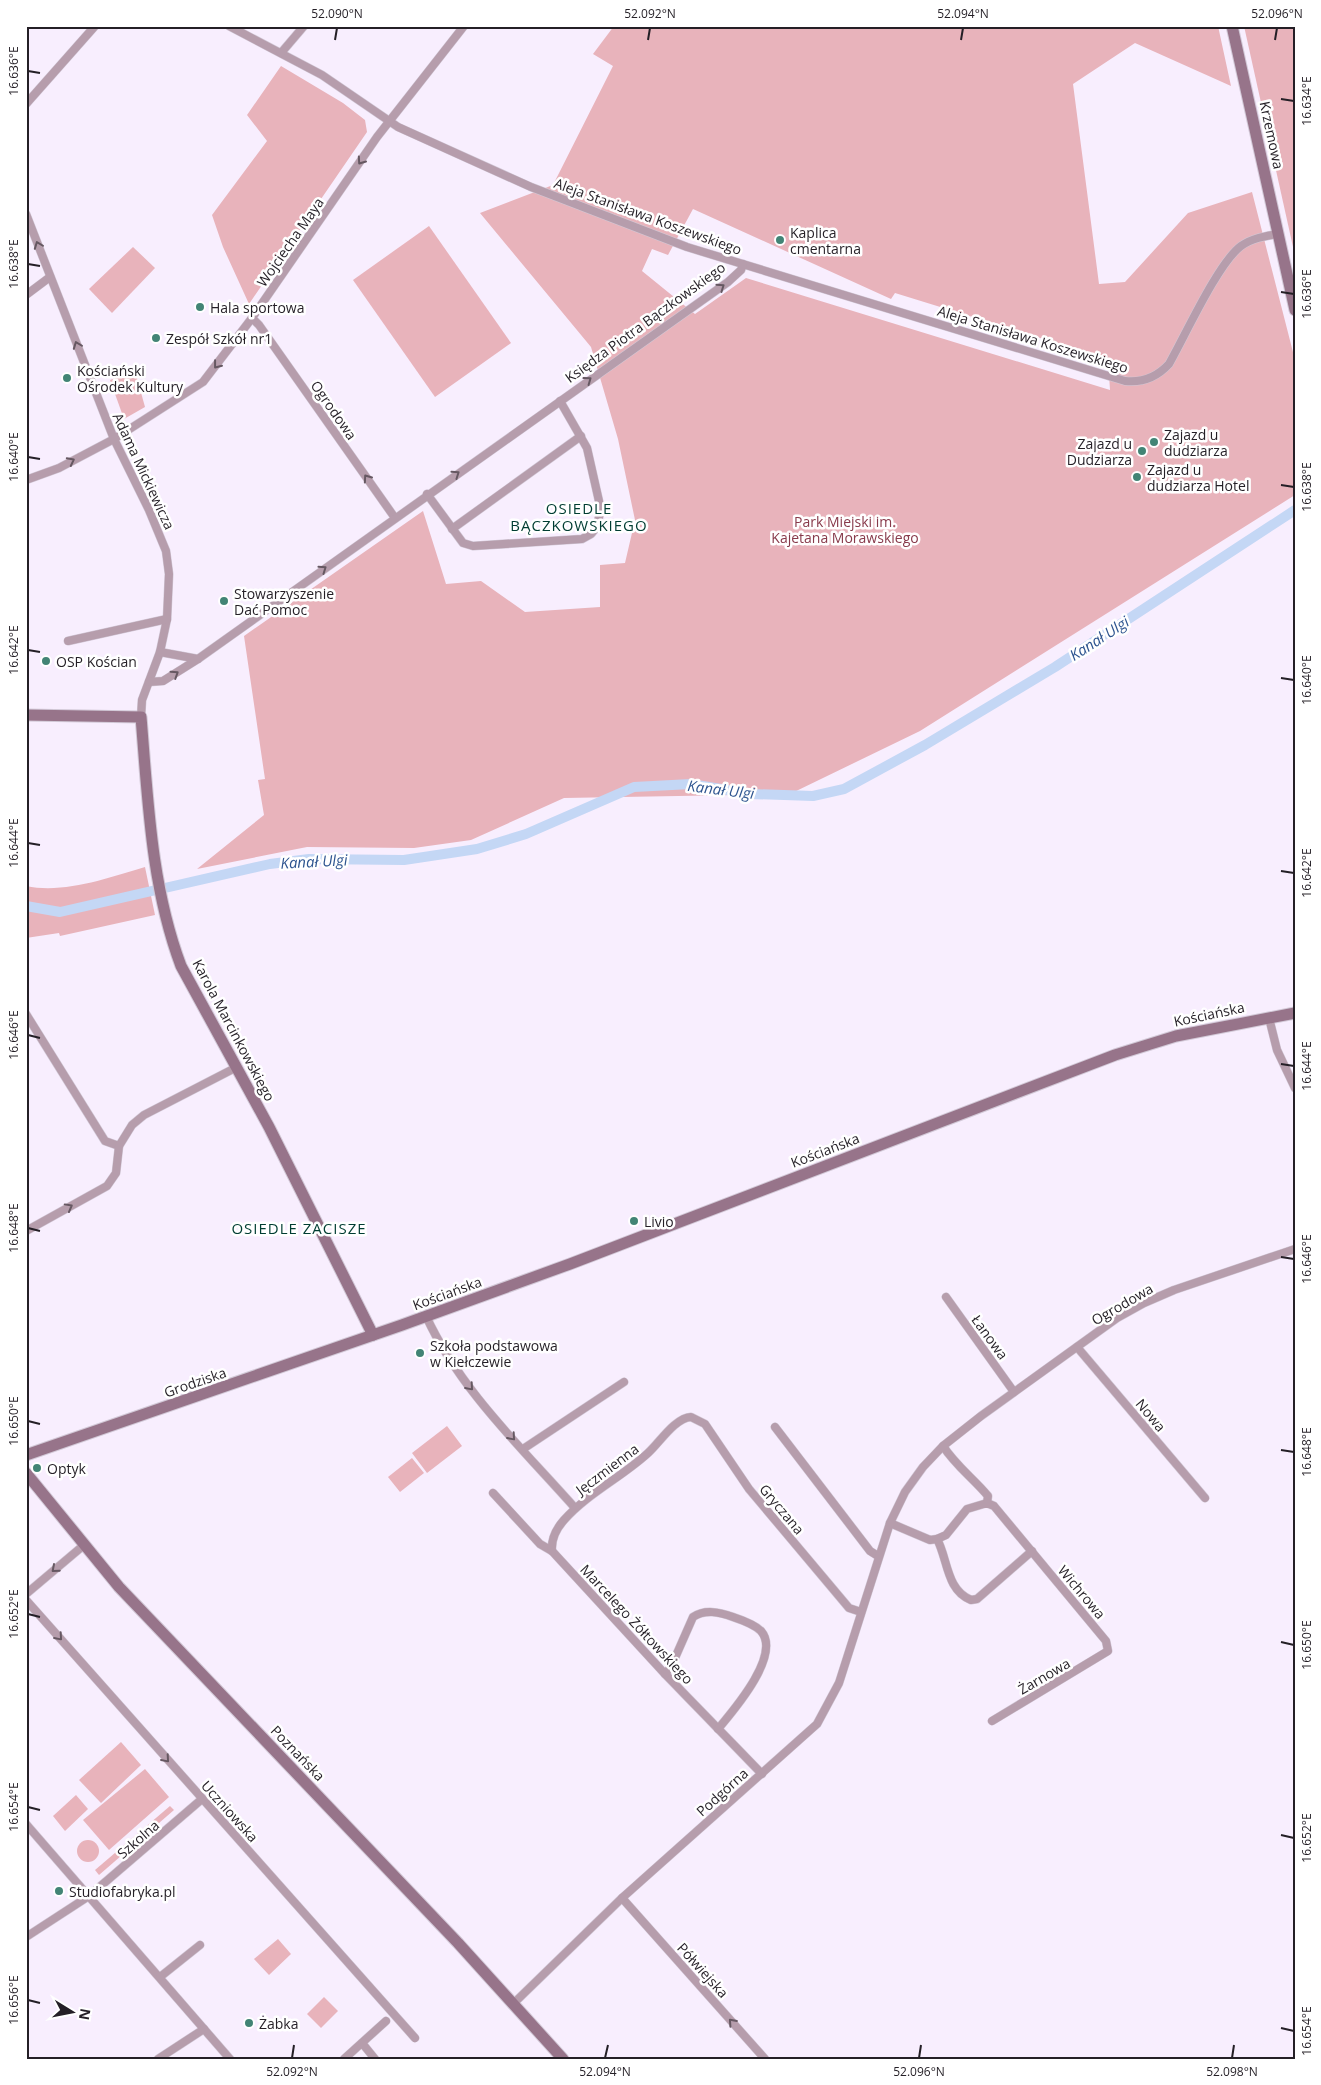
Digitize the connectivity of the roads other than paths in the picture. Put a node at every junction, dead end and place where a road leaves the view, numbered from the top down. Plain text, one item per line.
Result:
1 (95, 26) edge
2 (229, 26) edge
3 (304, 26) edge
4 (464, 26) edge
5 (1232, 26) edge
6 (281, 53) junction
7 (26, 104) edge
8 (390, 122) junction
9 (26, 214) edge
10 (1278, 234) junction
11 (743, 264) junction
12 (50, 276) junction
13 (26, 295) edge
14 (1295, 310) edge
15 (252, 318) junction
16 (560, 401) junction
17 (580, 436) junction
18 (114, 439) junction
19 (26, 480) edge
20 (427, 494) junction
21 (395, 518) junction
22 (452, 529) junction
23 (167, 619) junction
24 (68, 641) dead end
25 (160, 652) junction
26 (198, 659) junction
27 (149, 682) junction
28 (26, 715) edge
29 (141, 717) junction
30 (1295, 1013) edge
31 (26, 1014) edge
32 (1269, 1018) junction
33 (237, 1067) junction
34 (1295, 1088) edge
35 (119, 1146) junction
36 (26, 1231) edge
37 (1295, 1249) edge
38 (946, 1297) dead end
39 (426, 1316) junction
40 (373, 1335) junction
41 (1077, 1347) junction
42 (624, 1382) dead end
43 (1014, 1392) junction
44 (981, 1416) joint
45 (691, 1417) joint
46 (775, 1426) dead end
47 (943, 1446) junction
48 (523, 1449) junction
49 (26, 1455) edge
50 (26, 1473) edge
51 (492, 1493) dead end
52 (1205, 1498) dead end
53 (987, 1503) junction
54 (575, 1508) junction
55 (890, 1523) junction
56 (937, 1540) junction
57 (84, 1546) junction
58 (552, 1551) junction
59 (1032, 1551) junction
60 (878, 1556) junction
61 (26, 1594) edge
62 (26, 1600) edge
63 (861, 1612) junction
64 (1108, 1651) joint
65 (665, 1674) junction
66 (992, 1721) dead end
67 (718, 1729) junction
68 (762, 1774) junction
69 (202, 1799) junction
70 (26, 1824) edge
71 (89, 1896) junction
72 (622, 1898) junction
73 (26, 1937) edge
74 (200, 1944) dead end
75 (160, 1977) junction
76 (514, 2003) junction
77 (386, 2021) dead end
78 (204, 2029) junction
79 (415, 2038) dead end
80 (362, 2043) junction
81 (558, 2056) edge
82 (158, 2059) edge
83 (230, 2059) edge
84 (344, 2059) edge
85 (375, 2059) edge
86 (764, 2059) edge

1 - 7 street
2 - 6 street, Aleja Stanisława Koszewskiego
3 - 6 street
4 - 8 street, Wojciecha Maya
5 - 10 main road, Krzemowa
6 - 8 street, Aleja Stanisława Koszewskiego
8 - 11 street, Aleja Stanisława Koszewskiego
8 -> 15 street, Wojciecha Maya
12 -> 9 street, Adama Mickiewicza
10 - 11 street, Aleja Stanisława Koszewskiego
10 - 14 main road, Krzemowa
16 -> 11 street, Księdza Piotra Bączkowskiego
12 - 13 street
18 -> 12 street, Adama Mickiewicza
15 -> 18 street, Wojciecha Maya
21 -> 15 street, Ogrodowa
16 - 17 street, Księdza Piotra Bączkowskiego
20 -> 16 street, Księdza Piotra Bączkowskiego
17 - 22 street
17 - 22 street, Księdza Piotra Bączkowskiego
19 -> 18 street, Wojciecha Maya
18 - 23 street, Adama Mickiewicza
20 - 21 street, Księdza Piotra Bączkowskiego
20 - 22 street, Księdza Piotra Bączkowskiego
26 -> 21 street, Księdza Piotra Bączkowskiego
23 - 24 street
23 - 25 street, Adama Mickiewicza
25 - 26 street
25 - 27 street, Adama Mickiewicza
27 -> 26 street, Księdza Piotra Bączkowskiego
27 - 29 street, Adama Mickiewicza
28 - 29 main road
29 - 33 main road, Karola Marcinkowskiego
30 - 32 main road, Kościańska
31 - 35 street
32 - 34 street
32 - 39 main road, Kościańska
33 - 35 street
33 - 40 main road, Karola Marcinkowskiego
36 -> 35 street
37 - 41 street, Ogrodowa
38 - 43 street, Łanowa
39 - 40 main road, Kościańska
39 -> 48 street
40 - 49 main road, Grodziska
41 - 43 street, Ogrodowa
41 - 52 street, Nowa
42 - 48 street
43 - 44 street, Ogrodowa
44 - 47 street, Podgórna
45 - 54 street, Jęczmienna
45 - 63 street, Gryczana
46 - 60 street
47 - 53 street
47 - 55 street, Podgórna
48 - 54 street
50 - 57 main road, Poznańska
51 - 58 street, Marcelego Żółtowskiego
53 - 56 street
53 - 59 street, Wichrowa
54 - 58 street, Jęczmienna
55 - 56 street
55 - 60 street, Podgórna
56 - 59 street
57 -> 61 street
57 - 76 main road, Poznańska
58 - 65 street, Marcelego Żółtowskiego
59 - 64 street, Wichrowa
60 - 63 street, Podgórna
62 -> 69 street, Uczniowska
63 - 68 street, Podgórna
64 - 66 street, Żarnowa
65 - 67 street, Marcelego Żółtowskiego
65 - 67 street
67 - 68 street, Marcelego Żółtowskiego
68 - 72 street, Podgórna
69 - 71 street, Szkolna
69 - 79 street, Uczniowska
70 - 71 street
71 - 73 street, Szkolna
71 - 75 street
72 - 76 street, Podgórna
86 -> 72 street, Półwiejska
74 - 75 street
75 - 78 street
76 - 81 main road, Poznańska
77 - 80 street
78 - 82 street
78 - 83 street
80 - 84 street
80 - 85 street

